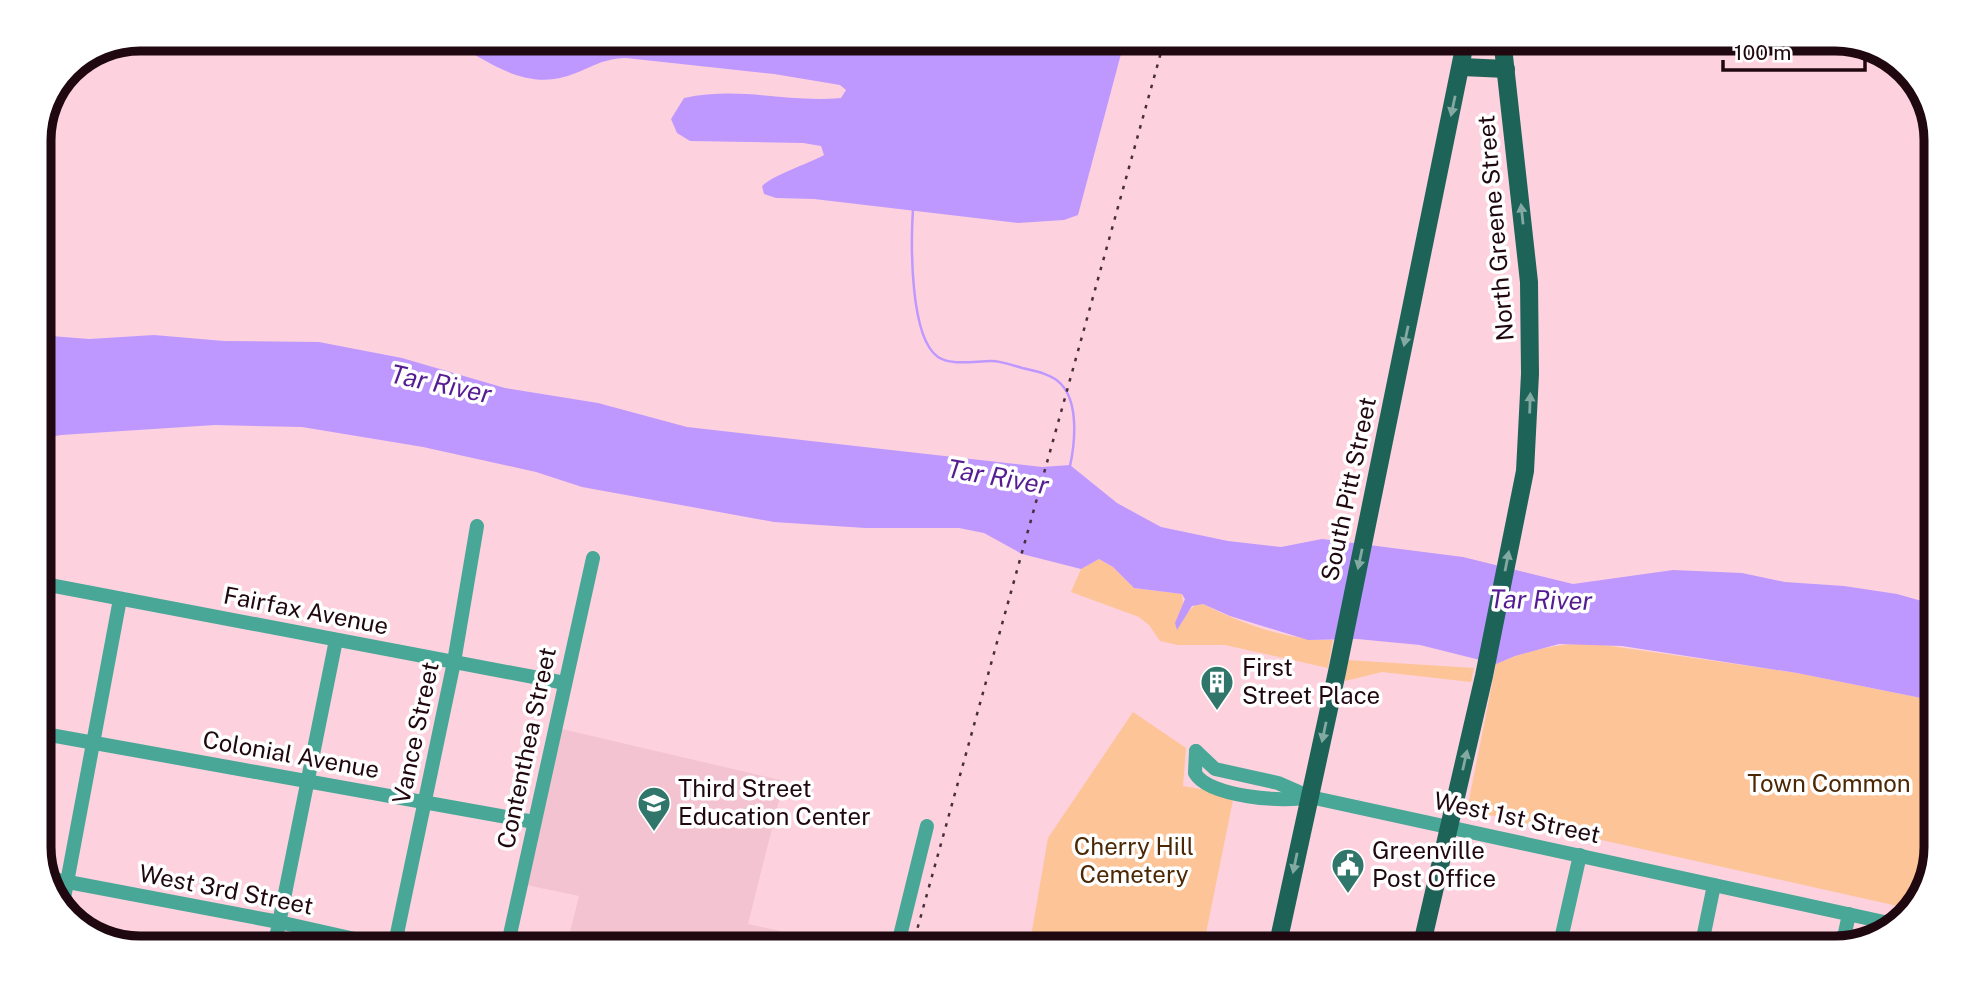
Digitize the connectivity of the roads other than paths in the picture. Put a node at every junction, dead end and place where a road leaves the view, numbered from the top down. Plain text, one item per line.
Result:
1 (1464, 51) edge
2 (1504, 51) edge
3 (1462, 66) junction
4 (1506, 69) junction
5 (477, 527) dead end
6 (593, 558) dead end
7 (51, 585) edge
8 (120, 599) junction
9 (336, 640) junction
10 (454, 662) junction
11 (565, 683) junction
12 (51, 735) edge
13 (95, 743) junction
14 (1212, 768) junction
15 (1197, 778) junction
16 (1256, 779) junction
17 (307, 780) junction
18 (1253, 796) junction
19 (1310, 797) junction
20 (425, 803) junction
21 (534, 822) junction
22 (927, 826) dead end
23 (1449, 827) junction
24 (1580, 855) junction
25 (57, 880) edge
26 (67, 882) junction
27 (1714, 885) junction
28 (65, 895) edge
29 (1849, 914) junction
30 (279, 922) junction
31 (1884, 922) edge
32 (1844, 935) edge
33 (276, 936) edge
34 (341, 936) edge
35 (397, 936) edge
36 (510, 936) edge
37 (900, 936) edge
38 (1280, 936) edge
39 (1424, 936) edge
40 (1562, 936) edge
41 (1703, 936) edge

1 - 3 main road, South Pitt Street
2 - 4 main road, North Greene Street
3 - 4 main road
3 -> 19 main road, South Pitt Street
23 -> 4 main road, North Greene Street
5 - 10 street, Vance Street
6 - 11 street, Contenthea Street
7 - 8 street, Fairfax Avenue
8 - 9 street, Fairfax Avenue
8 - 13 street
9 - 10 street, Fairfax Avenue
9 - 17 street
10 - 11 street, Fairfax Avenue
10 - 20 street, Vance Street
11 - 21 street, Contenthea Street
12 - 13 street, Colonial Avenue
13 - 17 street, Colonial Avenue
13 - 26 street
14 - 15 street
14 - 15 street
14 - 16 street
15 - 18 street
16 - 18 street
16 - 19 street
17 - 20 street, Colonial Avenue
17 - 30 street
18 - 19 street
19 - 23 street, West 1st Street
19 -> 38 main road, South Pitt Street
20 - 21 street, Colonial Avenue
20 - 35 street, Vance Street
21 - 36 street, Contenthea Street
22 - 37 street
23 - 24 street, West 1st Street
23 - 39 main road, North Greene Street
24 - 27 street, West 1st Street
24 - 40 street
25 - 26 street, West 3rd Street
26 - 28 street
26 - 30 street, West 3rd Street
27 - 29 street, West 1st Street
27 - 41 street
29 - 31 street, West 1st Street
29 - 32 street
30 - 33 street
30 - 34 street, West 3rd Street

